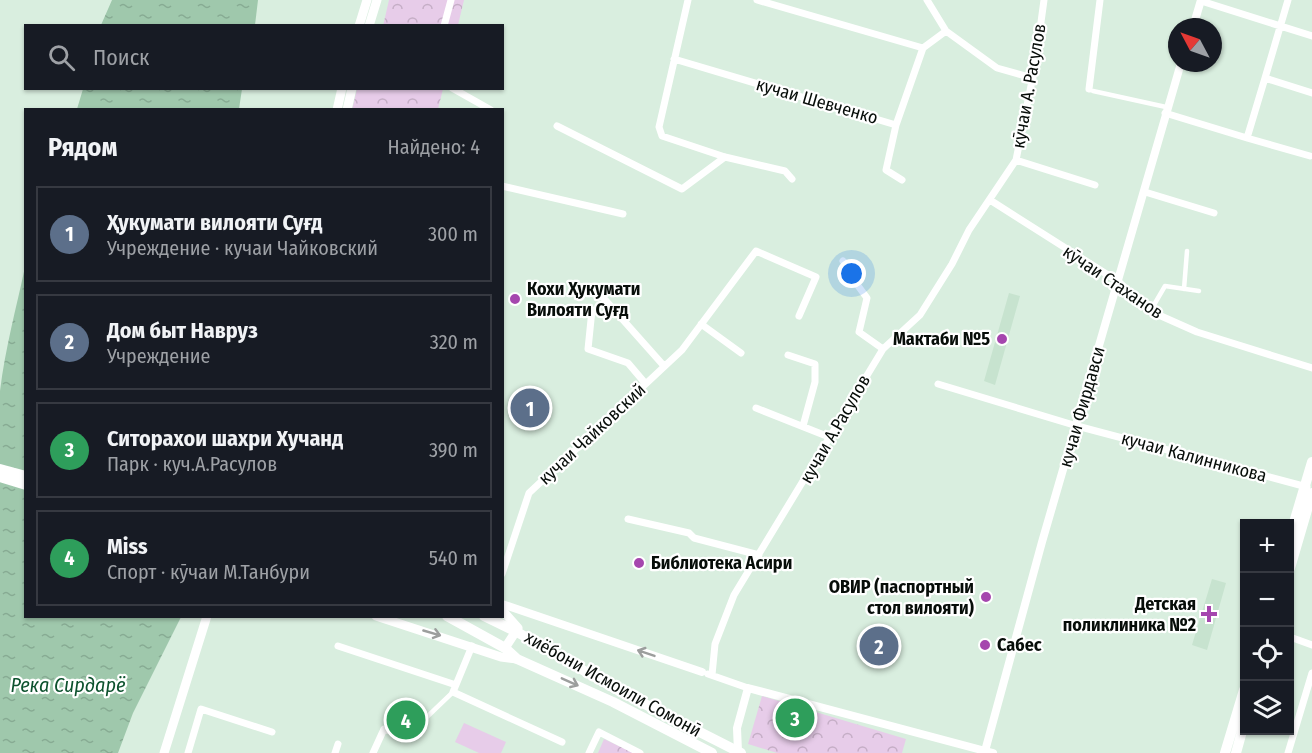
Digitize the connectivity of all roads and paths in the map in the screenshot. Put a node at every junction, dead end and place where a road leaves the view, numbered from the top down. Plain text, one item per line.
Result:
1 (367, 0) edge
2 (377, 0) edge
3 (451, 0) edge
4 (688, 0) edge
5 (757, 0) edge
6 (927, 0) edge
7 (1044, 0) edge
8 (1100, 0) edge
9 (1201, 0) edge
10 (1288, 0) edge
11 (1195, 18) edge
12 (360, 24) edge
13 (370, 24) edge
14 (445, 24) edge
15 (1280, 27) junction
16 (946, 31) junction
17 (1312, 36) edge
18 (923, 48) junction
19 (674, 59) junction
20 (1178, 72) edge
21 (1033, 78) junction
22 (1266, 78) junction
23 (342, 90) edge
24 (352, 90) edge
25 (456, 90) edge
26 (1091, 90) joint
27 (1312, 93) edge
28 (337, 108) edge
29 (347, 108) edge
30 (487, 108) edge
31 (1166, 110) junction
32 (896, 125) junction
33 (557, 126) dead end
34 (1247, 138) junction
35 (724, 157) junction
36 (1311, 158) edge
37 (1016, 160) junction
38 (792, 179) dead end
39 (902, 180) dead end
40 (1095, 185) dead end
41 (504, 186) edge
42 (1145, 192) junction
43 (990, 200) junction
44 (1214, 213) dead end
45 (624, 214) dead end
46 (1187, 250) dead end
47 (843, 261) dead end
48 (1119, 282) junction
49 (1184, 289) junction
50 (1199, 291) dead end
51 (600, 294) dead end
52 (592, 310) dead end
53 (1151, 310) junction
54 (799, 316) dead end
55 (701, 324) junction
56 (883, 349) junction
57 (741, 353) dead end
58 (788, 355) dead end
59 (664, 366) junction
60 (1312, 368) edge
61 (645, 383) junction
62 (938, 384) dead end
63 (756, 408) dead end
64 (802, 426) junction
65 (1077, 426) junction
66 (828, 437) junction
67 (1312, 462) edge
68 (0, 469) edge
69 (24, 475) edge
70 (0, 477) edge
71 (24, 483) edge
72 (1309, 489) edge
73 (1309, 509) edge
74 (628, 519) dead end
75 (1294, 527) edge
76 (759, 555) junction
77 (1294, 556) edge
78 (504, 568) edge
79 (504, 605) edge
80 (504, 612) edge
81 (206, 618) edge
82 (382, 618) edge
83 (451, 618) edge
84 (488, 618) edge
85 (517, 632) junction
86 (1294, 638) edge
87 (1312, 645) edge
88 (338, 646) dead end
89 (472, 646) junction
90 (505, 648) junction
91 (517, 658) junction
92 (702, 672) joint
93 (1312, 673) edge
94 (712, 675) junction
95 (455, 688) junction
96 (748, 688) junction
97 (1240, 706) edge
98 (272, 732) dead end
99 (1242, 735) edge
100 (406, 737) joint
101 (562, 742) dead end
102 (338, 744) dead end
103 (709, 752) edge
104 (740, 752) edge
105 (989, 752) edge
106 (164, 753) edge
107 (188, 753) edge
108 (335, 753) edge
109 (373, 753) edge
110 (589, 753) edge
111 (640, 753) edge
112 (1225, 753) edge
113 (1236, 753) edge
114 (1288, 753) edge

1 - 12 main road
2 - 13 main road
3 - 14 street
4 - 19 street
5 - 18 street
6 - 16 street
7 - 21 street, кӯчаи А. Расулов
8 - 26 street
9 - 11 street
9 - 15 street
10 - 15 street
15 - 17 street
15 - 22 street
16 - 18 street
16 - 21 street
18 - 32 street
19 - 32 street, кучаи Шевченко
19 - 35 street
20 - 31 street, кучаи Фирдавси
21 - 37 street, кӯчаи А. Расулов
22 - 27 street
22 - 34 street
23 - 28 main road
24 - 29 main road
25 - 30 street
26 - 31 street
31 - 34 street
31 - 42 street, кучаи Фирдавси
32 - 39 street, кучаи Шевченко
33 - 35 street
34 - 36 street
35 - 38 street
37 - 40 street
37 - 43 street, кӯчаи А. Расулов
41 - 45 street
42 - 44 street
42 - 48 street, кучаи Фирдавси
43 - 48 street, кӯчаи Стаханов
43 - 56 street, кучаи А.Расулов
46 - 49 street
47 - 56 street
48 - 53 street, кӯчаи Стаханов
48 - 65 street, кучаи Фирдавси
49 - 50 street
49 - 53 street
51 - 59 street
52 - 61 street
53 - 60 street, кӯчаи Стаханов
54 - 55 street, кучаи Чайковский
55 - 57 street
55 - 59 street, кучаи Чайковский
56 - 66 street, кучаи А.Расулов
58 - 64 street
59 - 61 street, кучаи Чайковский
61 - 78 street, кучаи Чайковский
62 - 65 street, кучаи Калинникова
63 - 64 street
64 - 66 street
65 - 72 street, кучаи Калинникова
65 - 105 street, кучаи Фирдавси
66 - 76 street, кучаи А.Расулов
67 - 72 main road
68 - 69 main road
70 - 71 main road
72 - 73 main road
72 - 75 main road
73 - 77 main road
74 - 76 street
76 - 94 street, кучаи А.Расулов
92 -> 79 street
80 - 85 main road
81 - 106 main road
82 -> 89 main road
83 - 90 main road
84 - 85 main road, хиёбони Исмоили Сомонӣ
85 - 90 main road
85 - 104 main road, хиёбони Исмоили Сомонӣ
86 - 87 street
88 - 95 street
89 - 91 main road
89 - 95 street
90 - 91 main road
91 -> 103 main road
92 - 94 street
93 - 114 street
94 - 96 street
95 - 100 street
95 - 101 street
96 - 104 street
96 - 105 street
97 - 112 main road
98 - 107 street
99 - 113 main road
100 - 109 street
102 - 108 street
110 - 111 street

